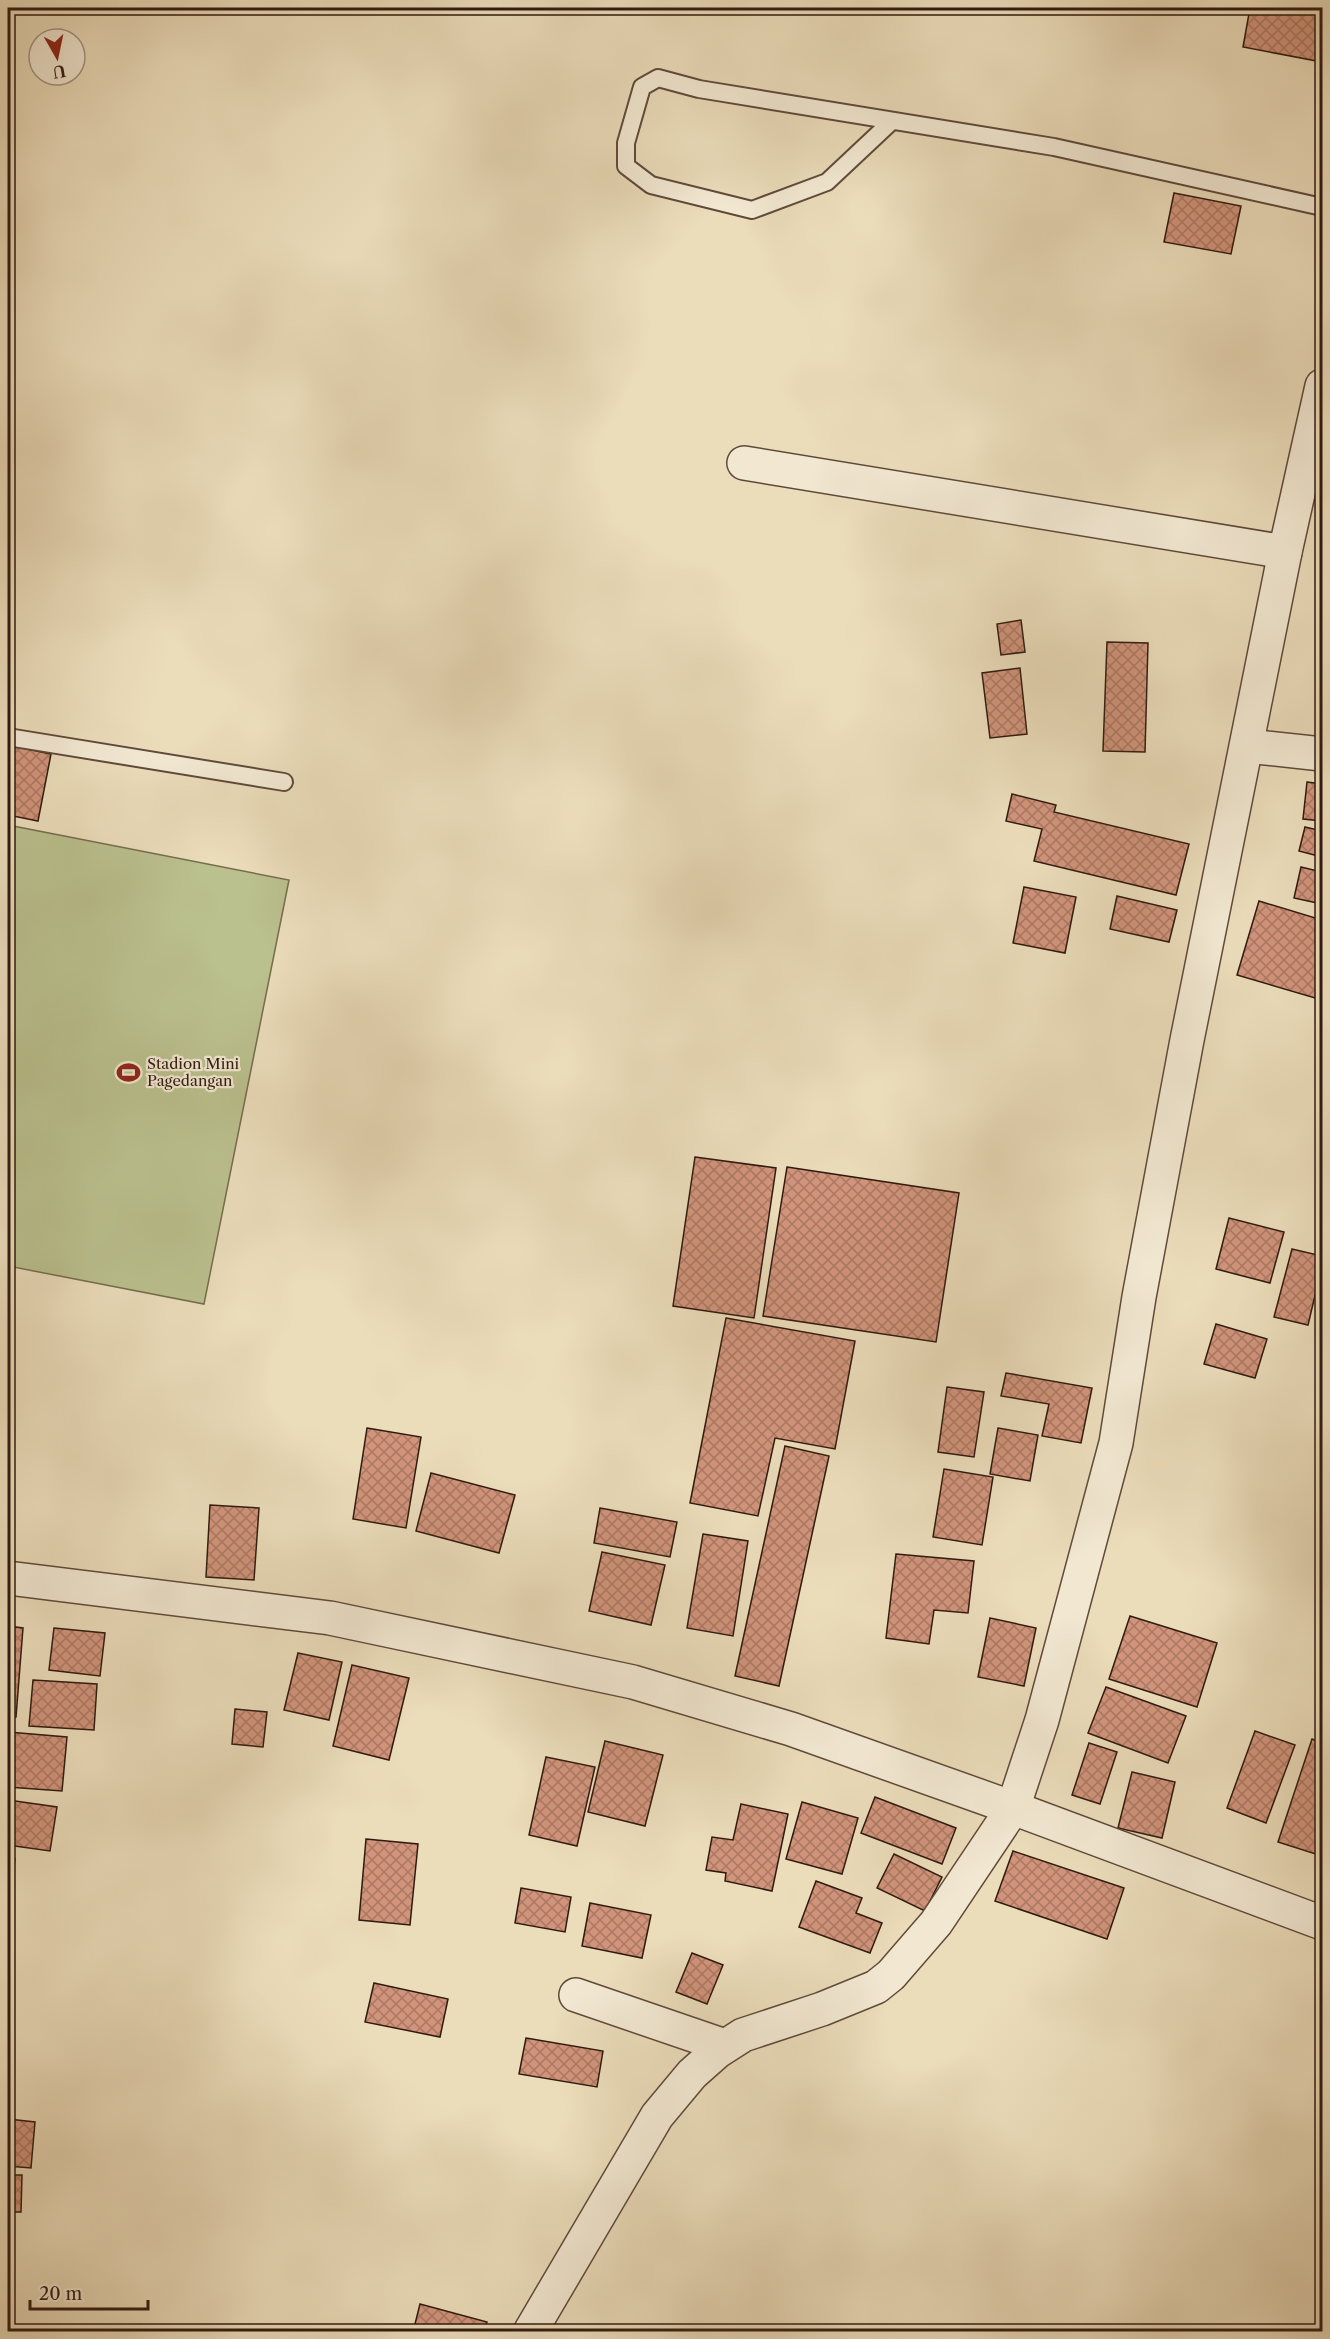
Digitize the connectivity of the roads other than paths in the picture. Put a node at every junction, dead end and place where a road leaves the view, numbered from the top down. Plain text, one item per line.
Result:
1 (892, 121) junction
2 (1323, 207) edge
3 (1323, 387) edge
4 (744, 463) dead end
5 (1285, 552) junction
6 (8, 737) edge
7 (1247, 747) junction
8 (1323, 754) edge
9 (284, 782) dead end
10 (8, 1578) edge
11 (1013, 1808) junction
12 (1323, 1923) edge
13 (576, 1995) dead end
14 (725, 2046) junction
15 (530, 2331) edge

1 - 1 lane
1 - 2 lane
3 - 5 street
4 - 5 street
5 - 7 street
6 - 9 lane
7 - 8 street
7 - 11 street
10 - 11 street
11 - 12 street
11 - 14 street
13 - 14 street
14 - 15 street

